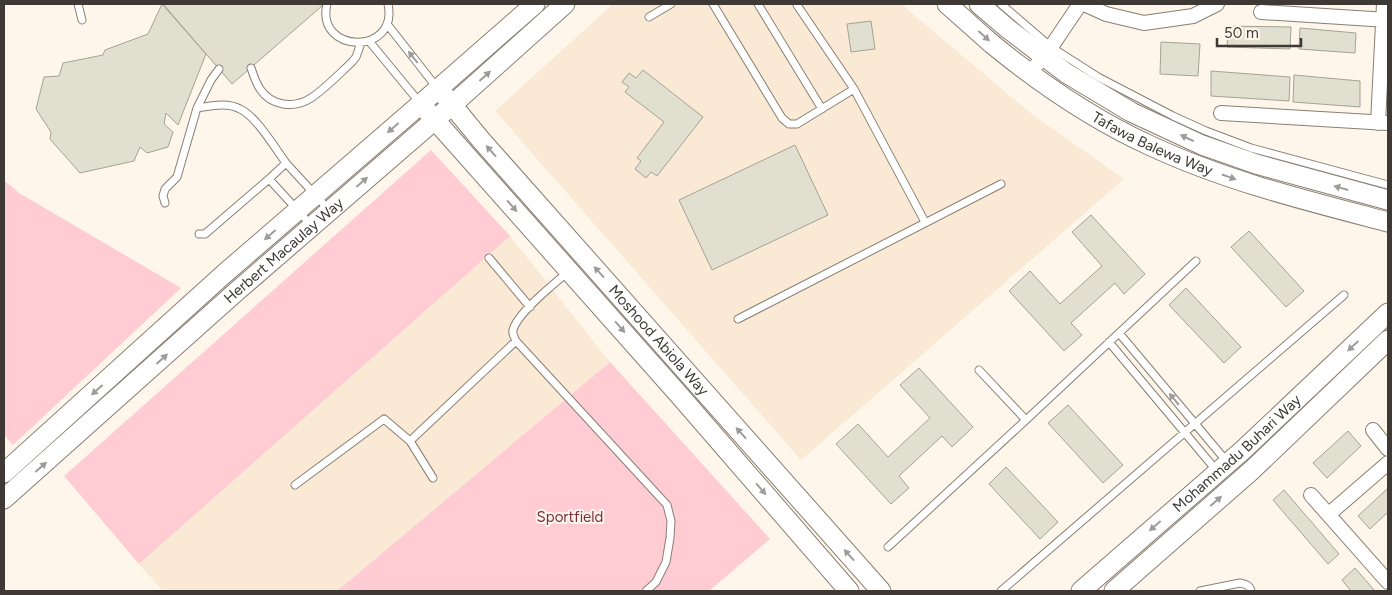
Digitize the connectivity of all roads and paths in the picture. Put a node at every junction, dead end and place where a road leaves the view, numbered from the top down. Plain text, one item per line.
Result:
1 (78, 4) edge
2 (327, 4) edge
3 (388, 4) edge
4 (535, 4) edge
5 (565, 4) edge
6 (671, 4) edge
7 (713, 4) edge
8 (758, 4) edge
9 (797, 4) edge
10 (947, 4) edge
11 (979, 4) edge
12 (1001, 4) edge
13 (1080, 4) edge
14 (1084, 4) edge
15 (1217, 4) edge
16 (1384, 4) edge
17 (1261, 12) dead end
18 (649, 17) dead end
19 (82, 20) dead end
20 (1386, 20) edge
21 (387, 24) junction
22 (369, 41) junction
23 (361, 43) junction
24 (1047, 52) junction
25 (251, 68) dead end
26 (219, 69) dead end
27 (1030, 73) junction
28 (438, 89) junction
29 (854, 89) junction
30 (421, 104) junction
31 (452, 105) junction
32 (197, 108) junction
33 (822, 109) junction
34 (1221, 113) dead end
35 (435, 120) junction
36 (1383, 123) edge
37 (286, 163) junction
38 (269, 179) junction
39 (1001, 184) dead end
40 (1388, 185) edge
41 (316, 195) junction
42 (1388, 200) edge
43 (165, 203) dead end
44 (298, 210) junction
45 (330, 211) junction
46 (925, 222) junction
47 (1388, 222) edge
48 (312, 226) junction
49 (199, 234) dead end
50 (489, 258) dead end
51 (1196, 260) dead end
52 (569, 270) junction
53 (1344, 295) dead end
54 (530, 307) junction
55 (1388, 312) edge
56 (738, 319) dead end
57 (1119, 333) junction
58 (1388, 340) edge
59 (516, 341) junction
60 (1109, 342) junction
61 (979, 370) dead end
62 (696, 382) junction
63 (680, 396) junction
64 (1026, 420) junction
65 (1195, 423) junction
66 (1373, 430) dead end
67 (1185, 432) junction
68 (410, 441) junction
69 (1388, 449) edge
70 (1388, 463) edge
71 (1223, 467) junction
72 (4, 473) edge
73 (433, 478) dead end
74 (295, 485) dead end
75 (1311, 495) dead end
76 (4, 499) edge
77 (1329, 514) junction
78 (888, 547) dead end
79 (1388, 582) edge
80 (1219, 589) edge
81 (646, 591) edge
82 (850, 591) edge
83 (882, 591) edge
84 (1001, 591) edge
85 (1081, 591) edge
86 (1114, 591) edge
87 (1200, 591) edge
88 (1251, 591) edge

1 - 19 lane
2 - 23 lane
3 - 21 lane
4 - 28 main road, Herbert Macaulay Way
31 -> 5 main road, Herbert Macaulay Way
6 - 18 lane
7 - 33 lane
8 - 33 lane
9 - 29 lane
10 -> 27 main road, Tafawa Balewa Way
11 - 24 main road, Tafawa Balewa Way
12 - 24 lane
13 - 24 street
14 - 15 street
16 - 20 street
17 - 20 street
20 - 36 street
21 - 22 lane
28 -> 21 lane
22 - 23 lane
22 - 30 lane
23 - 25 lane
24 - 27 street
24 - 40 lane
42 -> 24 main road, Tafawa Balewa Way
26 - 32 lane
27 -> 47 main road, Tafawa Balewa Way
28 - 30 main road, Herbert Macaulay Way
28 - 31 main road, Moshood Abiola Way
29 - 33 lane
29 - 46 lane
30 - 35 main road, Moshood Abiola Way
30 -> 41 main road, Herbert Macaulay Way
31 - 35 main road, Herbert Macaulay Way
62 -> 31 main road, Moshood Abiola Way
32 - 37 lane
32 - 43 lane
34 - 36 street
45 -> 35 main road, Herbert Macaulay Way
35 -> 52 main road, Moshood Abiola Way
37 - 38 lane
37 - 41 lane
38 - 44 lane
38 - 49 lane
39 - 46 lane
41 - 44 main road, Herbert Macaulay Way
41 - 45 lane
44 - 48 lane
44 -> 72 main road, Herbert Macaulay Way
45 - 48 main road, Herbert Macaulay Way
46 - 56 lane
76 -> 48 main road, Herbert Macaulay Way
50 - 54 lane
51 - 57 lane
52 - 54 lane
52 -> 63 main road, Moshood Abiola Way
53 - 65 lane
54 - 59 lane
55 -> 71 main road, Mohammadu Buhari Way
57 - 60 lane
65 -> 57 lane
86 -> 58 main road, Mohammadu Buhari Way
59 - 68 lane
59 - 81 lane
60 - 64 lane
60 - 67 lane
61 - 64 lane
62 - 63 main road
83 -> 62 main road, Moshood Abiola Way
63 -> 82 main road, Moshood Abiola Way
64 - 78 lane
65 - 67 lane
65 - 71 lane
66 - 69 street
67 - 71 lane
67 - 84 lane
68 - 73 lane
68 - 74 lane
70 - 77 street
71 -> 85 main road, Mohammadu Buhari Way
75 - 77 street
77 - 79 street
80 - 87 lane
80 - 88 lane

